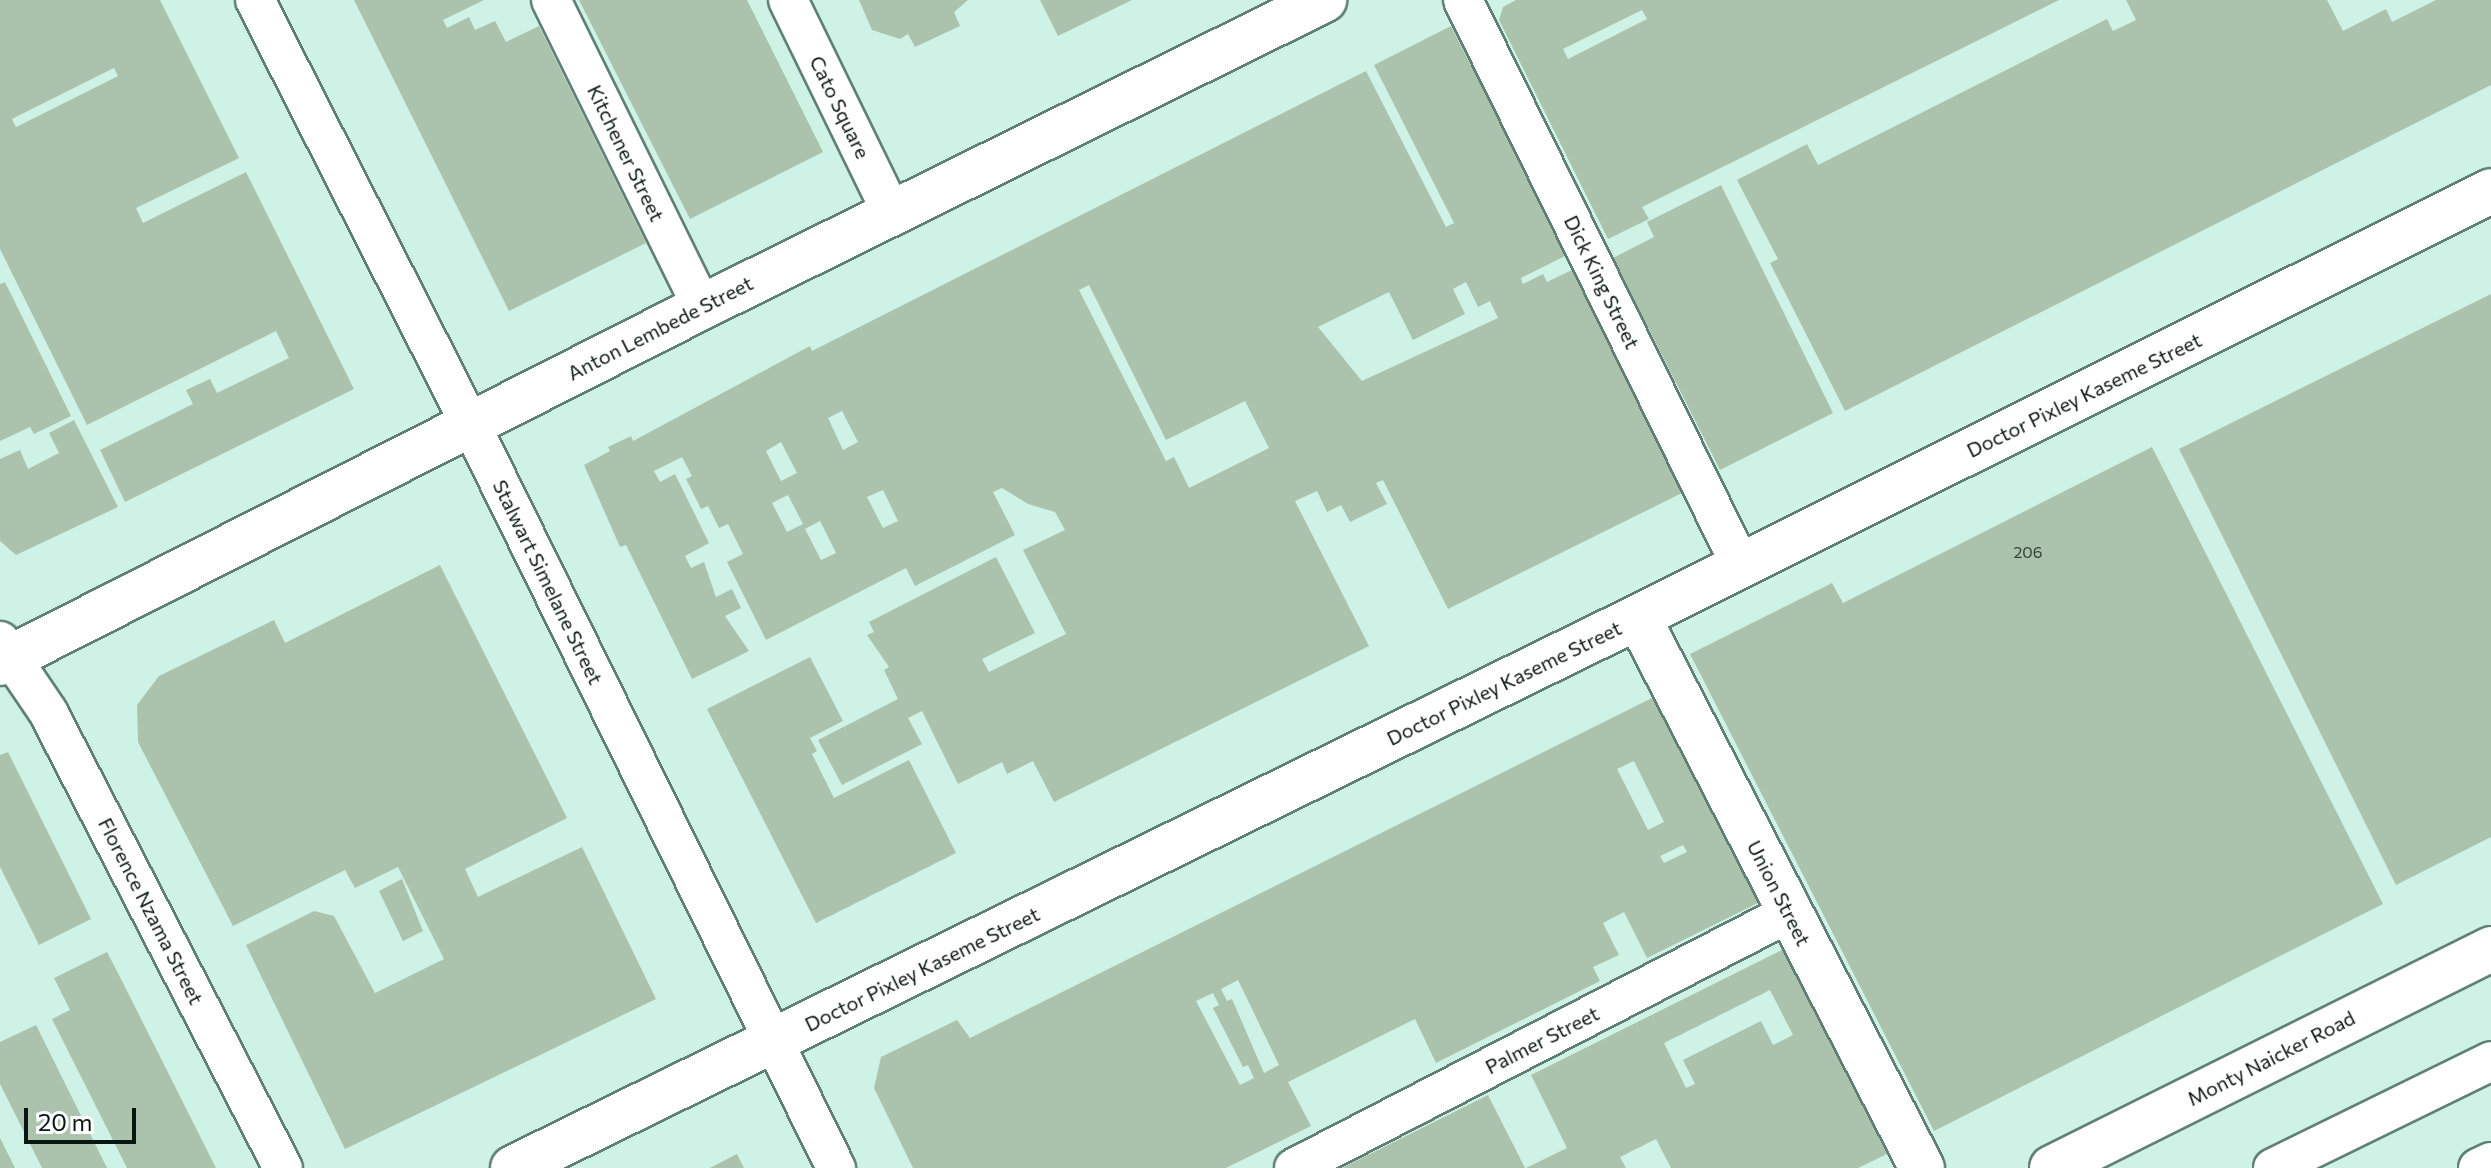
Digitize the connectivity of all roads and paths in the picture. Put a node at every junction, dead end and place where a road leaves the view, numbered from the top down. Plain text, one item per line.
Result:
1 (255, 0) edge
2 (551, 0) edge
3 (788, 0) edge
4 (1324, 0) edge
5 (1463, 0) edge
6 (2491, 191) edge
7 (892, 213) junction
8 (702, 307) junction
9 (471, 425) junction
10 (1740, 564) junction
11 (1638, 617) junction
12 (5, 653) edge
13 (1789, 913) junction
14 (2491, 949) edge
15 (773, 1042) junction
16 (2491, 1061) edge
17 (2491, 1162) edge
18 (2062, 1166) edge
19 (283, 1168) edge
20 (513, 1168) edge
21 (836, 1168) edge
22 (1294, 1168) edge
23 (1922, 1168) edge
24 (2273, 1168) edge
25 (2478, 1168) edge

1 - 9 street, Stalwart Simelane Street
2 - 8 street, Kitchener Street
3 - 7 street, Cato Square
4 - 7 main road, Anton Lembede Street
5 - 10 street, Dick King Street
6 - 10 main road, Doctor Pixley Kaseme Street
7 - 8 main road, Anton Lembede Street
8 - 9 main road, Anton Lembede Street
9 - 12 main road, Anton Lembede Street
9 - 15 street, Stalwart Simelane Street
10 - 11 main road, Doctor Pixley Kaseme Street
11 - 13 main road, Union Street
11 - 15 main road, Doctor Pixley Kaseme Street
12 - 19 street, Florence Nzama Street
13 - 22 street, Palmer Street
13 - 23 main road, Union Street
14 - 18 main road, Monty Naicker Road
15 - 20 main road, Doctor Pixley Kaseme Street
15 - 21 street, Stalwart Simelane Street
16 - 24 street
17 - 25 street

